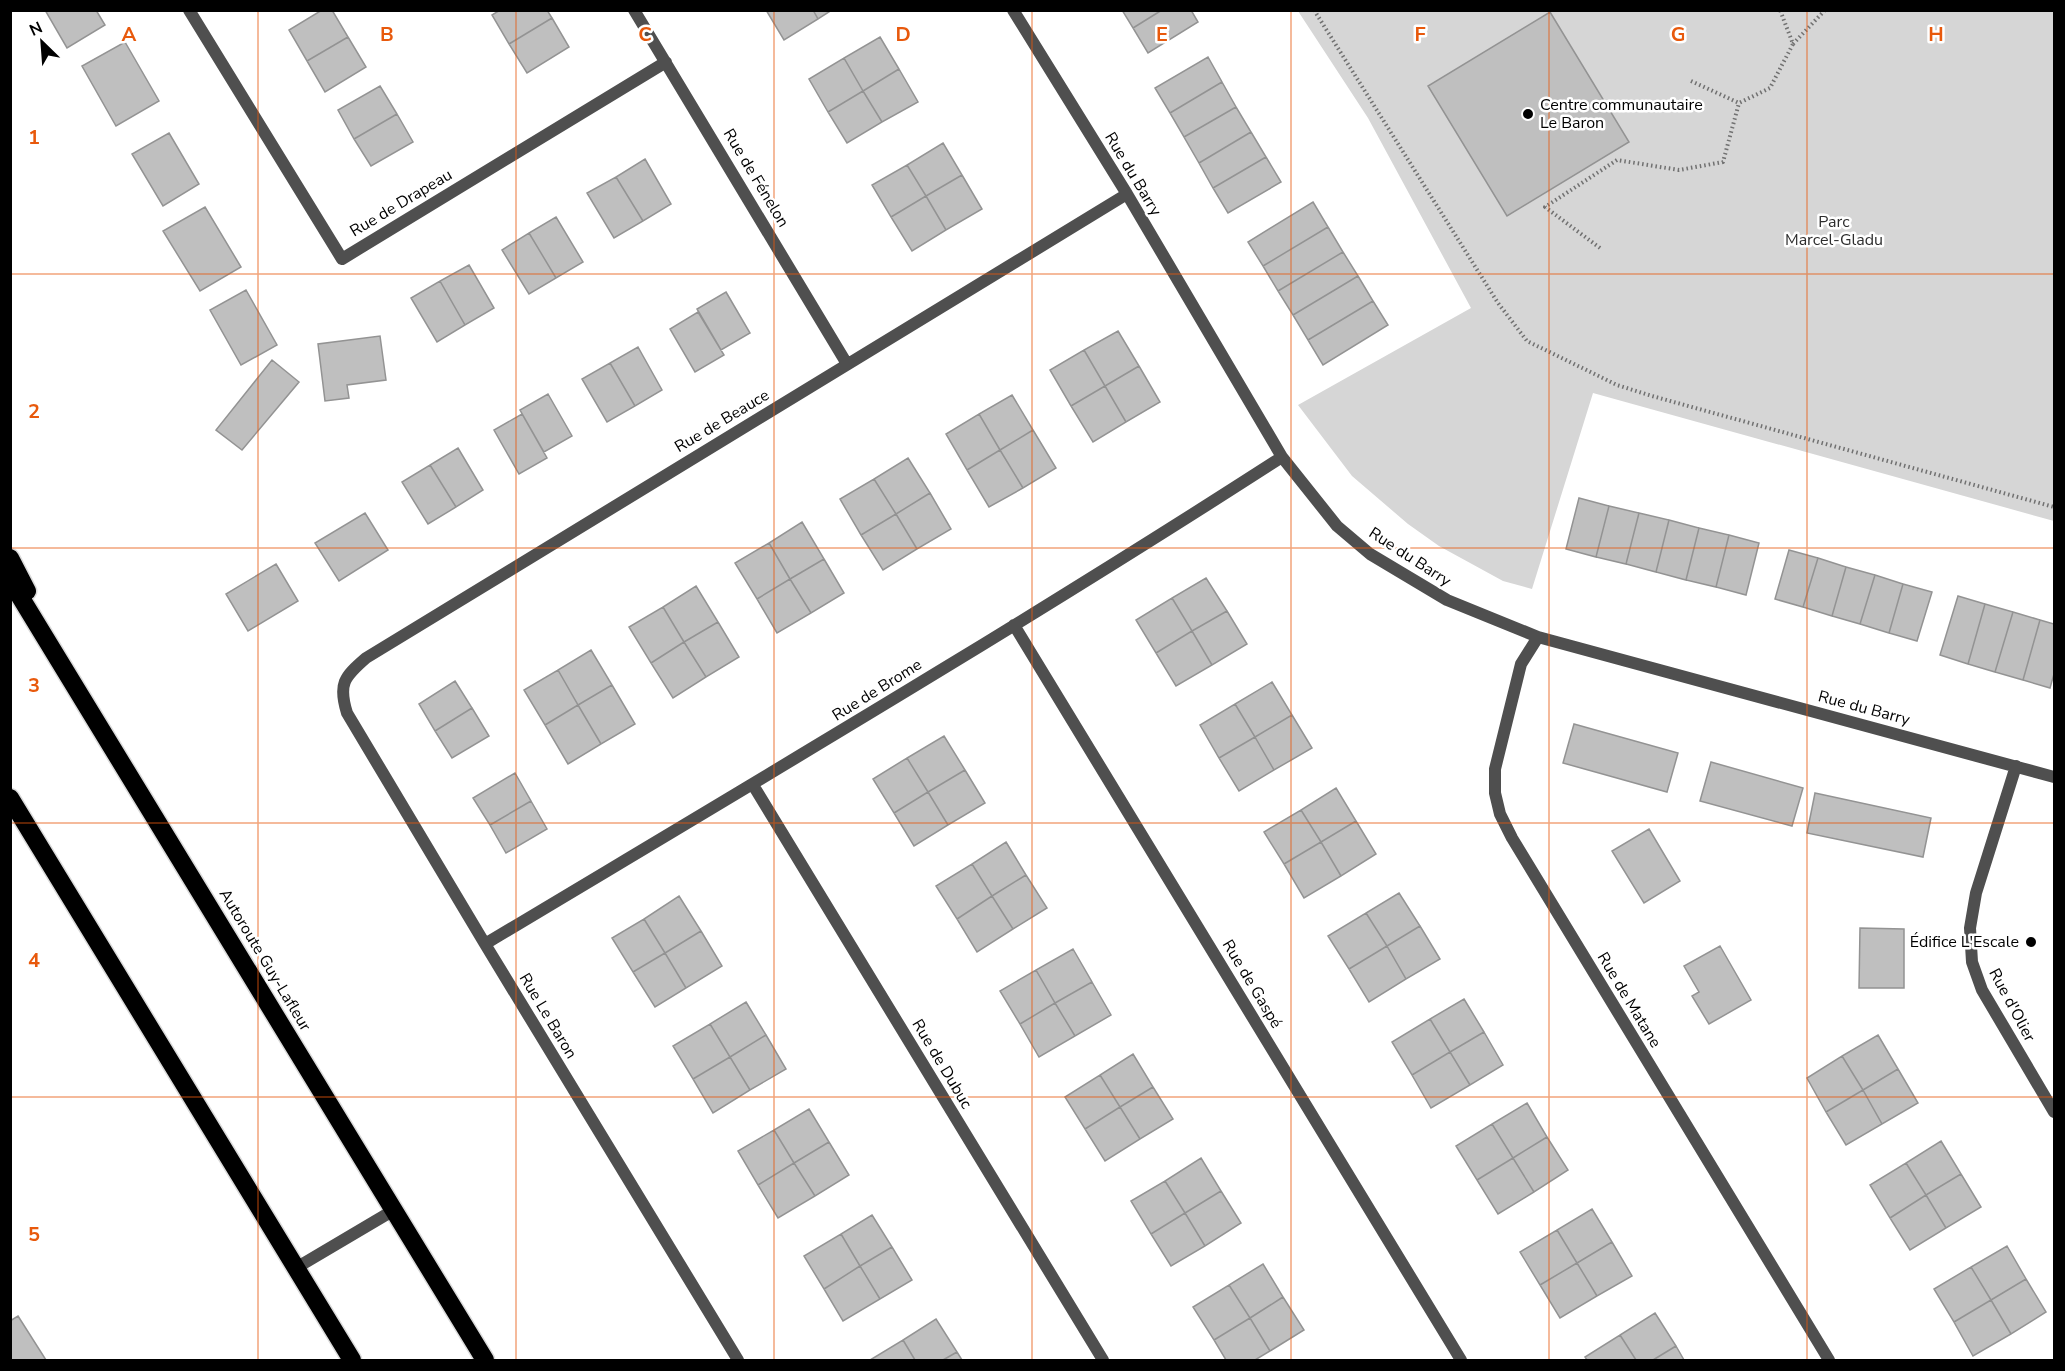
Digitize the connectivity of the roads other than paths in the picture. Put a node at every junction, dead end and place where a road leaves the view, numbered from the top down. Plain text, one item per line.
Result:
1 (189, 10) edge
2 (634, 10) edge
3 (1013, 10) edge
4 (666, 62) junction
5 (1126, 194) junction
6 (847, 364) junction
7 (1282, 457) junction
8 (10, 558) edge
9 (10, 580) edge
10 (1014, 625) junction
11 (1538, 637) junction
12 (69, 676) junction
13 (342, 684) joint
14 (2016, 766) junction
15 (2055, 777) edge
16 (753, 785) junction
17 (10, 798) edge
18 (485, 944) junction
19 (2055, 1112) edge
20 (394, 1210) junction
21 (296, 1268) junction
22 (352, 1360) edge
23 (485, 1360) edge
24 (738, 1360) edge
25 (1103, 1360) edge
26 (1461, 1360) edge
27 (1829, 1360) edge

1 - 4 street, Rue de Drapeau
2 - 4 street, Rue de Fénelon
3 - 5 street, Rue du Barry
4 - 6 street, Rue de Fénelon
5 - 6 street, Rue de Beauce
5 - 7 street, Rue du Barry
6 - 13 street, Rue de Beauce
7 - 10 street, Rue de Brome
7 - 11 street, Rue du Barry
8 - 12 highway
9 - 12 highway, Autoroute Guy-Lafleur
10 - 16 street, Rue de Brome
10 - 26 street, Rue de Gaspé
11 - 14 street, Rue du Barry
11 - 27 street, Rue de Matane
12 - 20 highway, Autoroute Guy-Lafleur
13 - 18 street, Rue Le Baron
14 - 15 street, Rue du Barry
14 - 19 street, Rue d'Olier
16 - 18 street, Rue de Brome
16 - 25 street, Rue de Dubuc
17 - 21 highway
18 - 24 street, Rue Le Baron
20 - 21 street
20 - 23 highway, Autoroute Guy-Lafleur
21 - 22 highway

